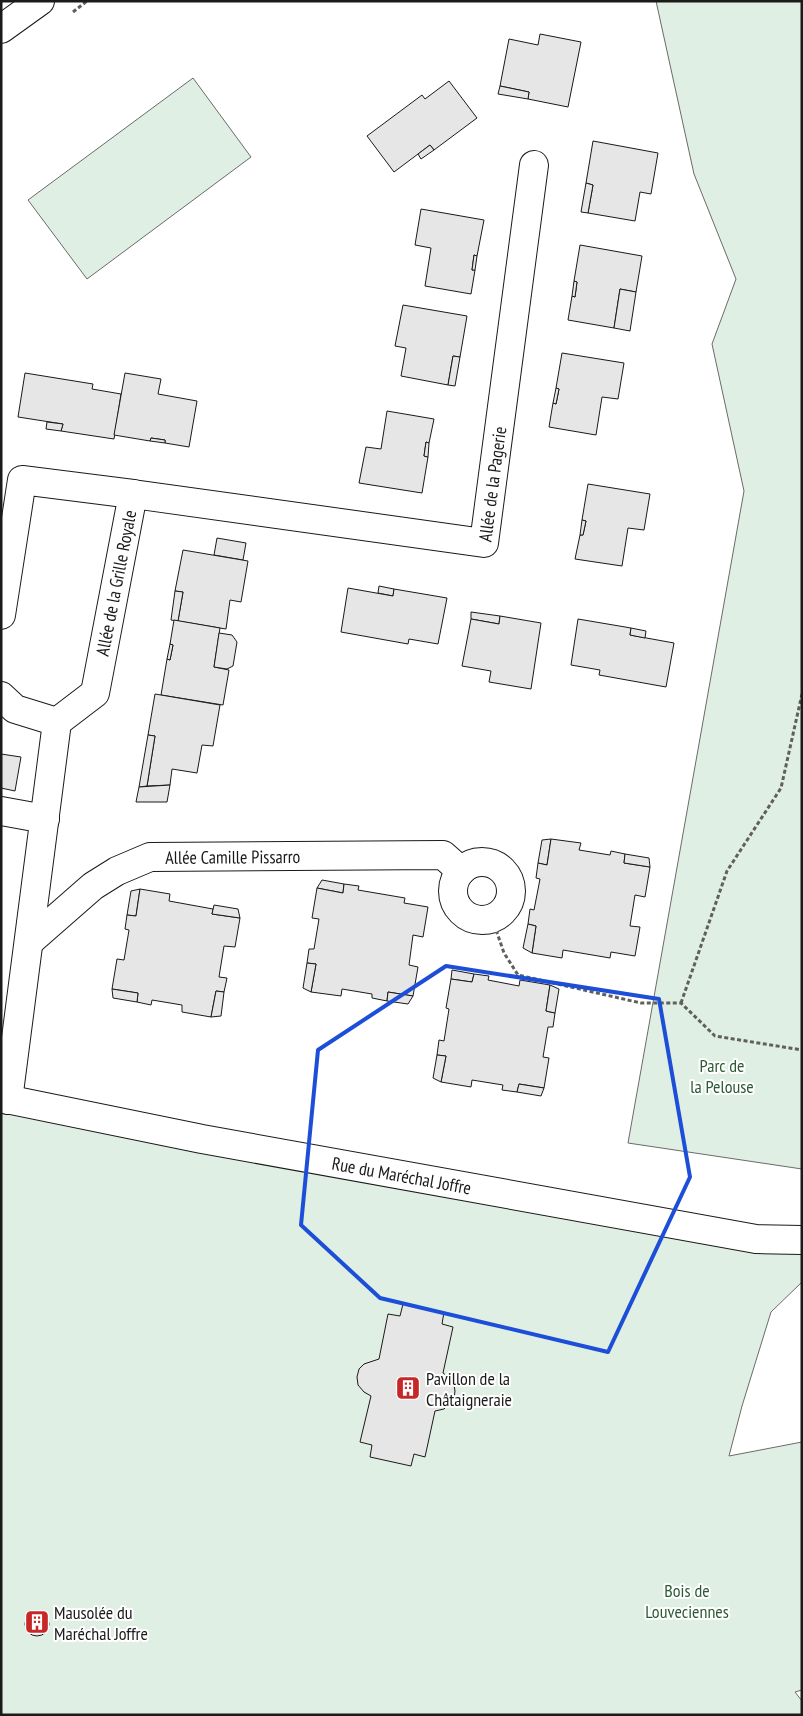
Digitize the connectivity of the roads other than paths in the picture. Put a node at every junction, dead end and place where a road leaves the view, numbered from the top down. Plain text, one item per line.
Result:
1 (40, 1) edge
2 (1, 29) edge
3 (534, 165) dead end
4 (133, 494) junction
5 (1, 615) edge
6 (1, 696) edge
7 (58, 722) junction
8 (1, 810) edge
9 (45, 819) junction
10 (461, 871) junction
11 (29, 942) junction
12 (5, 1099) edge
13 (802, 1240) edge

1 - 2 street
3 - 4 street, Allée de la Pagerie
4 - 5 street, Allée de la Grille Royale
4 - 7 street, Allée de la Grille Royale
6 - 7 street
7 - 9 street
8 - 9 street
9 - 11 street
10 - 10 street
10 - 11 street, Allée Camille Pissarro
11 - 12 street
12 - 13 street, Rue du Maréchal Joffre

